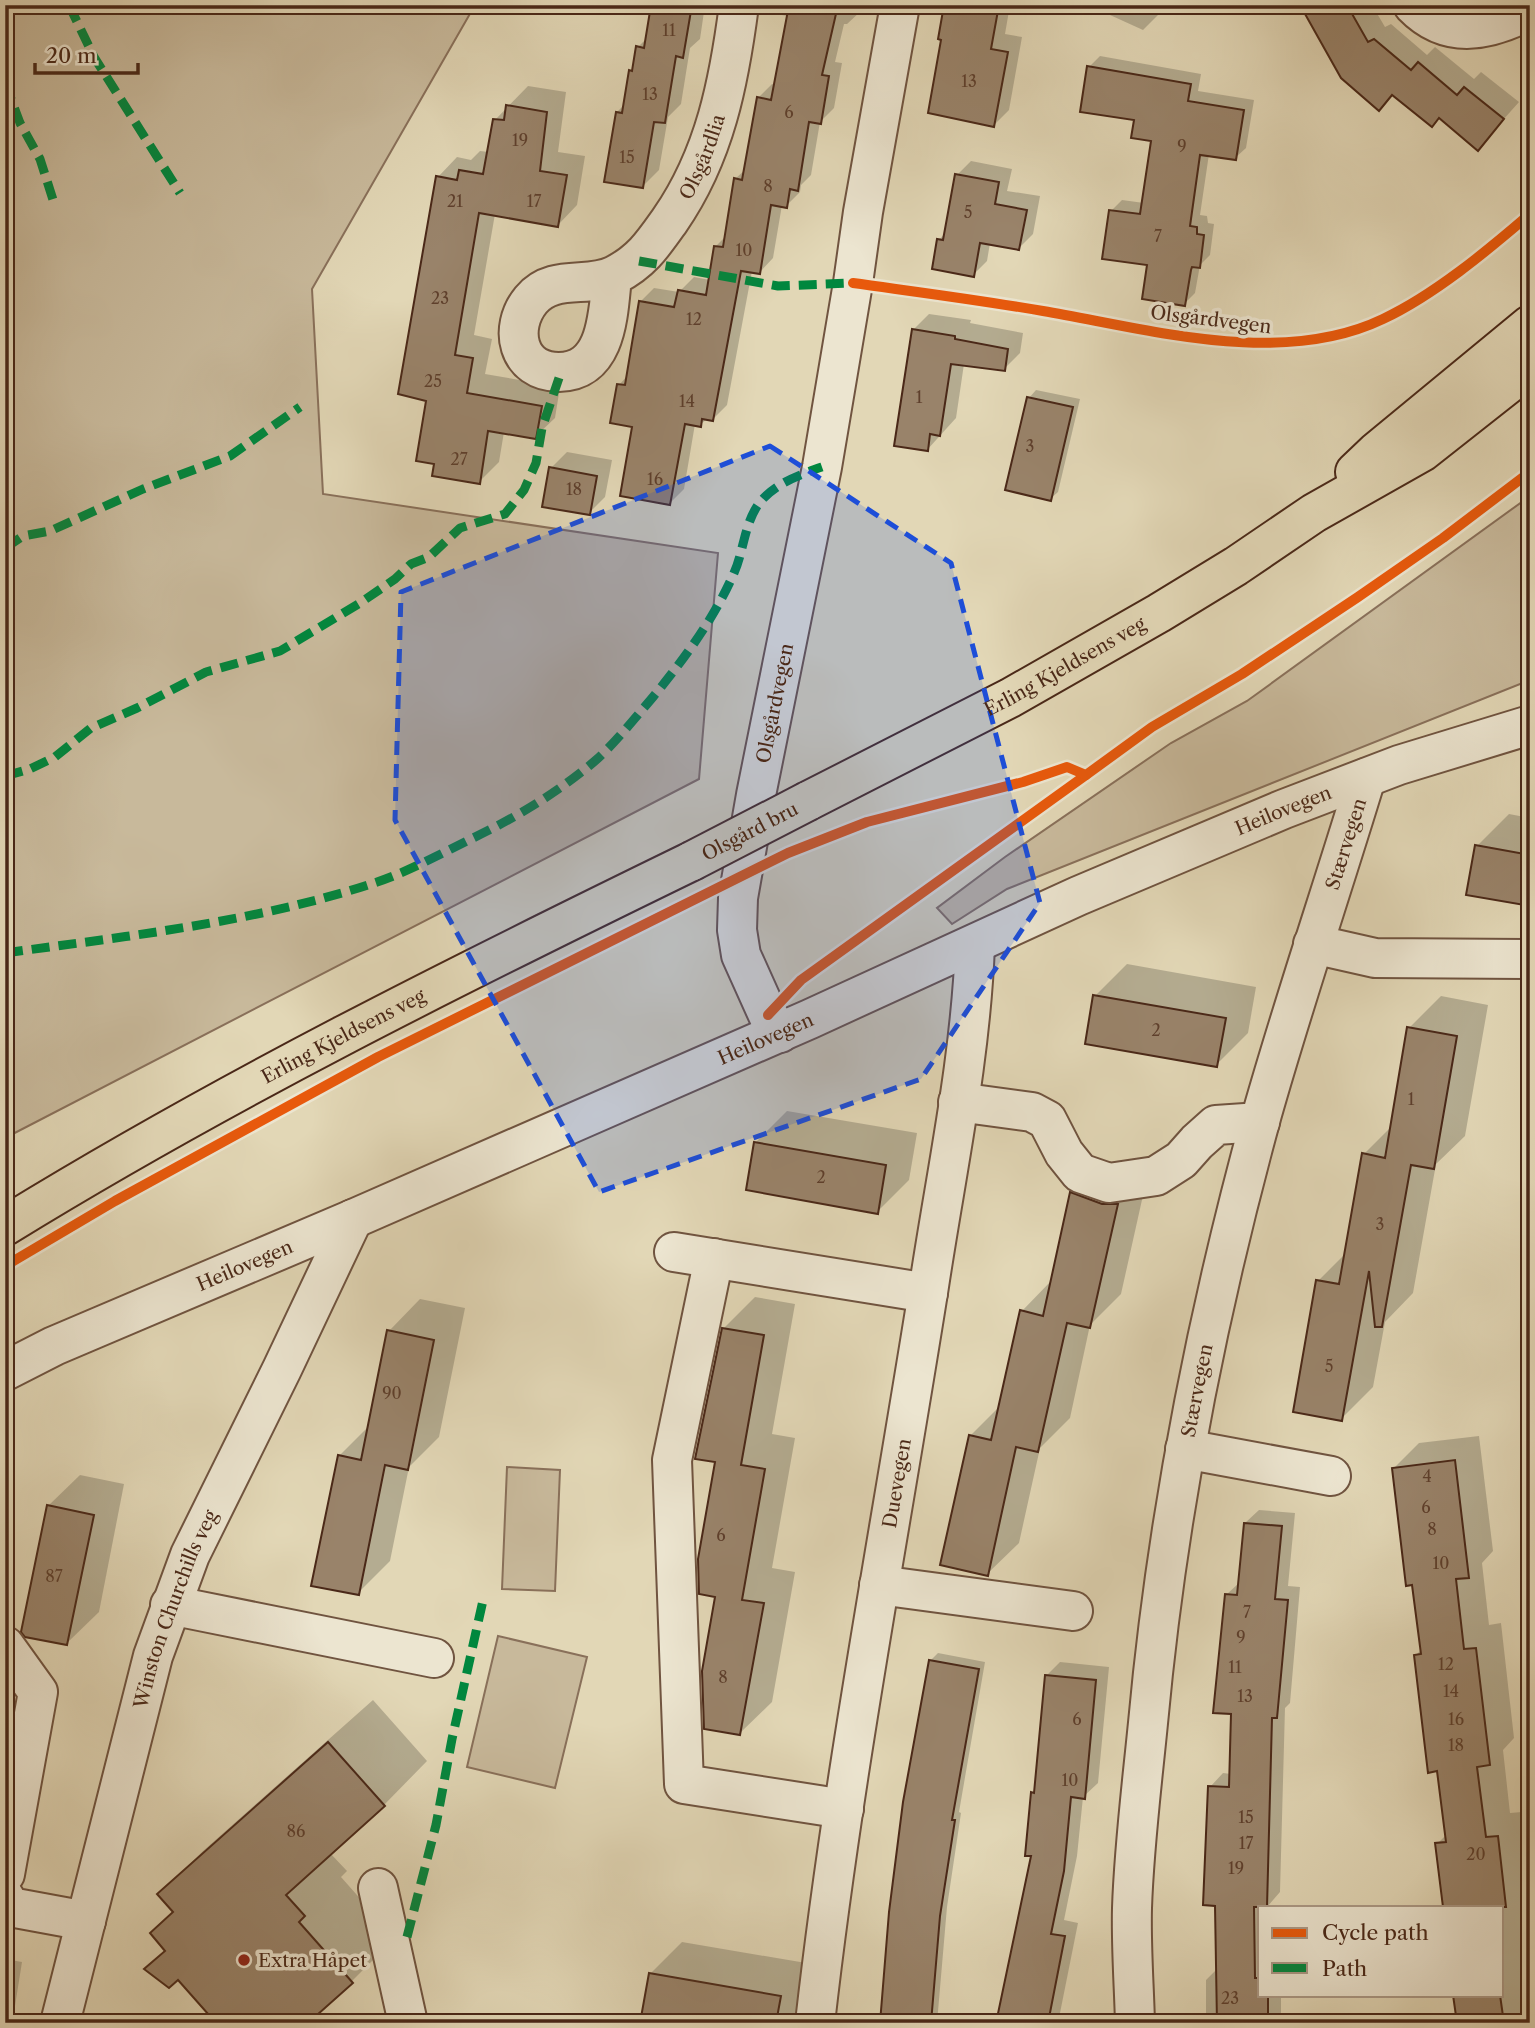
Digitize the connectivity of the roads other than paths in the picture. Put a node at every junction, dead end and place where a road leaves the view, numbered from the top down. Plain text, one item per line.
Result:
1 (739, 5) edge
2 (900, 5) edge
3 (1413, 5) edge
4 (1530, 10) edge
5 (612, 277) dead end
6 (1530, 325) edge
7 (1530, 367) edge
8 (1314, 513) junction
9 (1530, 725) edge
10 (1366, 778) junction
11 (808, 802) joint
12 (692, 861) joint
13 (975, 944) junction
14 (1313, 944) junction
15 (1530, 959) edge
16 (780, 1033) junction
17 (958, 1102) junction
18 (1261, 1122) junction
19 (353, 1219) junction
20 (5, 1226) edge
21 (674, 1252) dead end
22 (714, 1258) junction
23 (928, 1293) junction
24 (5, 1371) edge
25 (1185, 1449) junction
26 (1331, 1476) dead end
27 (879, 1585) junction
28 (170, 1605) junction
29 (1073, 1611) dead end
30 (5, 1646) edge
31 (434, 1658) dead end
32 (844, 1809) junction
33 (5, 1874) edge
34 (378, 1888) dead end
35 (5, 1898) edge
36 (86, 1921) junction
37 (60, 2023) edge
38 (408, 2023) edge
39 (815, 2023) edge
40 (1135, 2023) edge

1 - 5 street, Olsgårdlia
2 - 16 street, Olsgårdvegen
3 - 4 street
6 - 8 highway, Erling Kjeldsens veg
7 - 8 highway, Erling Kjeldsens veg
8 - 11 highway, Erling Kjeldsens veg
9 - 10 street, Heilovegen
10 - 13 street, Heilovegen
10 - 14 street, Stærvegen
11 - 12 highway, Olsgård bru, bridge
12 - 20 highway, Erling Kjeldsens veg
13 - 16 street, Heilovegen
13 - 17 street, Duevegen
14 - 15 street
14 - 18 street, Stærvegen
16 - 19 street, Heilovegen
17 - 18 street
17 - 23 street, Duevegen
18 - 25 street, Stærvegen
19 - 24 street, Heilovegen
19 - 28 street, Winston Churchills veg
21 - 22 street
22 - 23 street
22 - 32 street
23 - 27 street, Duevegen
25 - 26 street
25 - 40 street, Stærvegen
27 - 29 street
27 - 32 street, Duevegen
28 - 31 street
28 - 36 street, Winston Churchills veg
30 - 33 street
32 - 39 street, Duevegen
34 - 38 street
35 - 36 street
36 - 37 street, Winston Churchills veg

